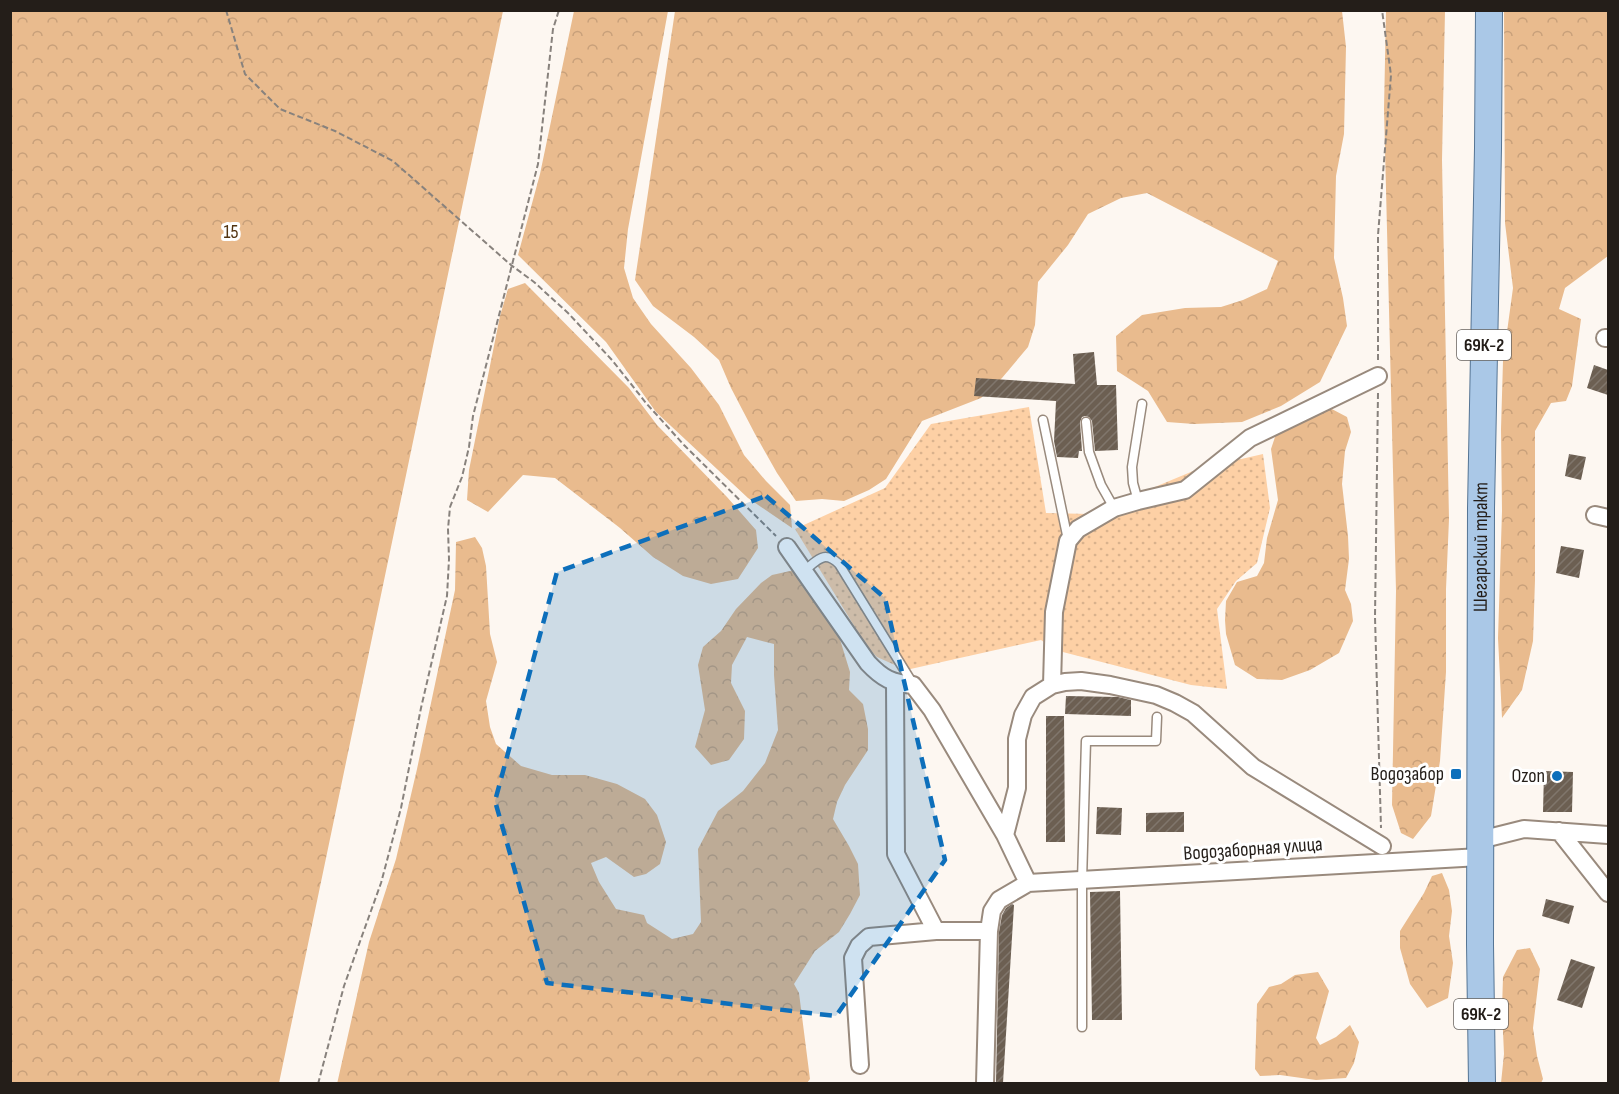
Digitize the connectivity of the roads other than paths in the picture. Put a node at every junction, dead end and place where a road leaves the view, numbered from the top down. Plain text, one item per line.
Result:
1 (1489, 10) edge
2 (1378, 376) road end
3 (1142, 404) dead end
4 (1043, 420) dead end
5 (1086, 422) dead end
6 (1138, 501) junction
7 (1114, 508) junction
8 (1068, 541) junction
9 (787, 547) road end
10 (805, 570) junction
11 (896, 683) junction
12 (913, 685) junction
13 (1052, 685) junction
14 (1157, 717) dead end
15 (1559, 831) junction
16 (1005, 835) junction
17 (1608, 835) edge
18 (1382, 846) road end
19 (1480, 848) junction
20 (1082, 881) junction
21 (1028, 883) junction
22 (1608, 893) edge
23 (936, 931) junction
24 (989, 931) junction
25 (1082, 1027) dead end
26 (860, 1065) dead end
27 (985, 1083) edge
28 (1482, 1083) edge

1 - 19 main road, Шегарский тракт / 69К-2
2 - 6 street
3 - 6 lane
4 - 8 lane
5 - 7 lane
6 - 7 street
7 - 8 street
8 - 13 street
9 - 10 street
10 - 11 street
10 - 12 lane
11 - 12 street
11 - 23 street
12 - 16 street
13 - 16 street
13 - 18 street
14 - 20 lane
15 - 17 street, Водозаборная улица
15 - 19 street, Водозаборная улица
15 - 22 street
16 - 21 street
19 - 20 street, Водозаборная улица
19 - 28 main road, Шегарский тракт / 69К-2
20 - 21 street, Водозаборная улица
20 - 25 lane
21 - 24 street
23 - 24 street
23 - 26 street
24 - 27 street

